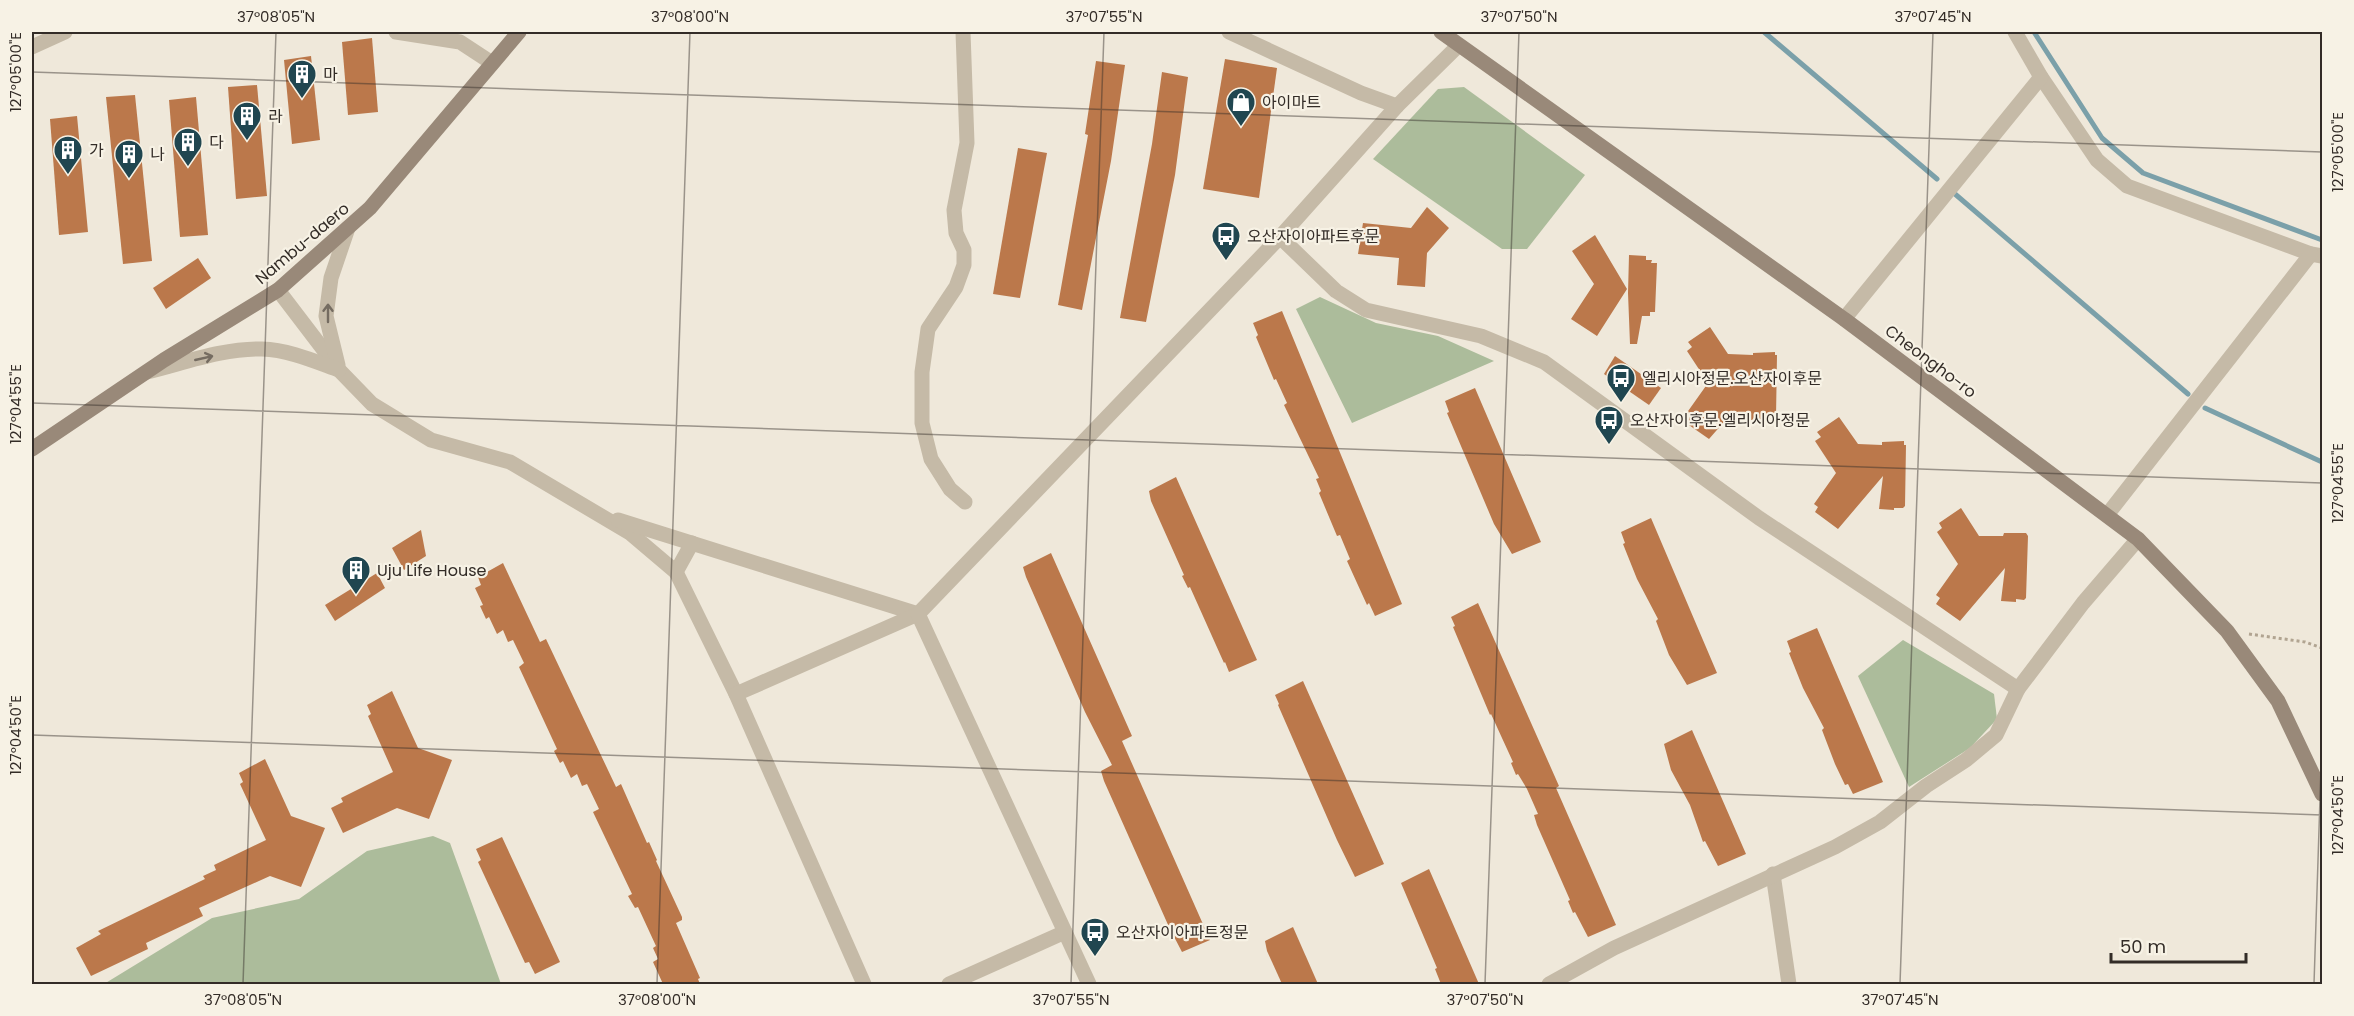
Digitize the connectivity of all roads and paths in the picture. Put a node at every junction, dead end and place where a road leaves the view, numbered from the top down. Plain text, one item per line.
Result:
1 (65, 32) edge
2 (396, 32) edge
3 (519, 32) edge
4 (963, 32) edge
5 (1229, 32) edge
6 (1441, 32) edge
7 (2015, 32) edge
8 (1458, 46) junction
9 (32, 47) edge
10 (492, 63) junction
11 (2041, 77) junction
12 (1398, 106) junction
13 (348, 228) junction
14 (1280, 237) junction
15 (2317, 255) edge
16 (278, 290) junction
17 (1844, 319) junction
18 (339, 370) junction
19 (147, 372) junction
20 (32, 449) edge
21 (965, 502) dead end
22 (595, 512) junction
23 (2107, 514) junction
24 (2138, 539) junction
25 (692, 543) junction
26 (676, 572) junction
27 (918, 614) junction
28 (2226, 631) junction
29 (2322, 648) edge
30 (2018, 689) junction
31 (736, 694) junction
32 (2322, 794) edge
33 (1773, 874) junction
34 (1065, 932) junction
35 (864, 984) edge
36 (949, 984) edge
37 (1089, 984) edge
38 (1549, 984) edge
39 (1789, 984) edge

1 - 9 street
2 - 10 street
3 - 10 street, Nambu-daero
4 - 21 street
5 - 12 street
6 - 8 street, Cheongho-ro
7 - 11 street
8 - 12 street
8 - 17 street, Cheongho-ro
10 - 13 street, Nambu-daero
11 - 15 street
11 - 17 street
12 - 14 street
13 - 16 street, Nambu-daero
18 -> 13 street
14 - 27 street
14 - 30 street
15 - 23 street
16 - 18 street
16 - 19 street, Nambu-daero
17 - 23 street, Cheongho-ro
19 -> 18 street
18 - 22 street
19 - 20 street, Nambu-daero
22 - 25 street
22 - 26 street
23 - 24 street, Cheongho-ro
24 - 28 street, Cheongho-ro
24 - 30 street
25 - 26 street
25 - 27 street
26 - 31 street
27 - 31 street
27 - 34 street
28 - 29 path
28 - 32 street, Cheongho-ro
30 - 33 street
31 - 35 street
33 - 38 street
33 - 39 street
34 - 36 street
34 - 37 street

